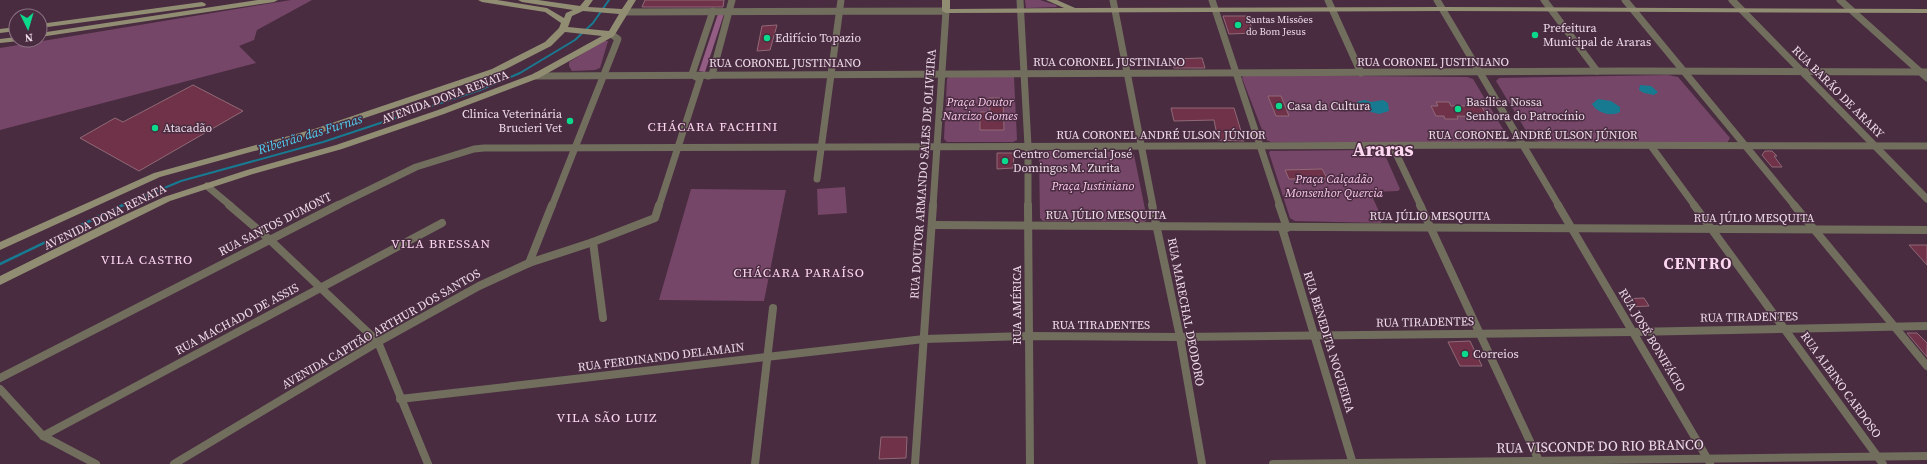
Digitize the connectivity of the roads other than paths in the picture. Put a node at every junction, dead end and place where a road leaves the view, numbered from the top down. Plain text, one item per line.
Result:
1 (229, 0) edge
2 (274, 0) edge
3 (482, 0) edge
4 (522, 0) edge
5 (588, 0) edge
6 (632, 0) edge
7 (732, 0) edge
8 (841, 0) edge
9 (946, 0) edge
10 (1020, 0) edge
11 (1050, 0) edge
12 (1113, 0) edge
13 (1212, 0) edge
14 (1328, 0) edge
15 (1437, 0) edge
16 (1544, 0) edge
17 (1625, 0) edge
18 (1732, 0) edge
19 (1840, 0) edge
20 (582, 9) junction
21 (1442, 9) junction
22 (1114, 10) junction
23 (1333, 10) junction
24 (1551, 10) junction
25 (1633, 10) junction
26 (1742, 10) junction
27 (1851, 10) junction
28 (713, 11) junction
29 (730, 11) junction
30 (840, 11) junction
31 (946, 11) junction
32 (1021, 11) junction
33 (1076, 11) junction
34 (1215, 11) junction
35 (1927, 11) edge
36 (626, 12) junction
37 (112, 16) junction
38 (48, 25) edge
39 (564, 25) junction
40 (97, 26) junction
41 (48, 34) edge
42 (610, 34) junction
43 (1597, 71) junction
44 (1682, 71) junction
45 (1235, 72) junction
46 (1803, 72) junction
47 (1924, 72) edge
48 (831, 73) junction
49 (942, 73) junction
50 (1025, 73) junction
51 (1127, 73) junction
52 (1361, 73) junction
53 (1480, 73) junction
54 (692, 74) junction
55 (605, 75) junction
56 (712, 75) junction
57 (536, 76) junction
58 (1927, 78) edge
59 (700, 79) junction
60 (1523, 145) junction
61 (821, 146) junction
62 (936, 146) junction
63 (1028, 146) junction
64 (1140, 146) junction
65 (1259, 146) junction
66 (1651, 146) junction
67 (1746, 146) junction
68 (1876, 146) junction
69 (1927, 146) edge
70 (576, 147) junction
71 (1393, 147) junction
72 (678, 148) junction
73 (817, 179) dead end
74 (206, 186) junction
75 (1927, 199) edge
76 (442, 223) dead end
77 (933, 225) junction
78 (1157, 226) junction
79 (1029, 227) junction
80 (1285, 228) junction
81 (1432, 228) junction
82 (1572, 229) junction
83 (1712, 230) junction
84 (1814, 230) junction
85 (1927, 230) edge
86 (270, 240) junction
87 (593, 242) junction
88 (0, 246) edge
89 (529, 263) junction
90 (0, 282) edge
91 (322, 288) junction
92 (773, 308) dead end
93 (603, 318) dead end
94 (1896, 326) junction
95 (1927, 326) edge
96 (1784, 328) junction
97 (1633, 332) junction
98 (1481, 333) junction
99 (1315, 335) junction
100 (1029, 336) junction
101 (1180, 337) junction
102 (924, 339) junction
103 (378, 342) junction
104 (768, 356) junction
105 (1927, 366) edge
106 (0, 378) edge
107 (0, 390) edge
108 (400, 399) junction
109 (43, 436) junction
110 (1927, 456) edge
111 (1880, 460) edge
112 (1709, 461) edge
113 (1539, 462) edge
114 (1353, 463) edge
115 (96, 464) edge
116 (174, 464) edge
117 (428, 464) edge
118 (755, 464) edge
119 (915, 464) edge
120 (1030, 464) edge
121 (1202, 464) edge
122 (1273, 464) edge

1 - 37 main road
2 - 40 main road
3 - 39 main road
4 - 20 main road
5 - 20 main road, AVENIDA DONA RENATA
6 - 36 main road, AVENIDA DONA RENATA
7 - 29 street
8 - 30 street
9 - 31 main road
10 - 32 street, RUA AMÉRICA
11 - 33 main road
12 - 22 street, RUA MARECHAL DEODORO
13 - 34 street, RUA BENEDITA NOGUEIRA
14 - 23 street
15 - 21 street, RUA JOSÉ BONIFÁCIO
16 - 24 street
17 - 25 street
18 - 26 street, RUA BARÃO DE ARARY
19 - 27 street
20 - 36 main road
20 - 39 main road, AVENIDA DONA RENATA
21 - 23 main road
21 - 24 main road
21 - 53 street, RUA JOSÉ BONIFÁCIO
22 - 33 main road
22 - 34 main road
22 - 51 street, RUA MARECHAL DEODORO
23 - 34 main road
23 - 52 street
24 - 25 main road
24 - 43 street
25 - 26 main road
25 - 44 street
26 - 27 main road
26 - 46 street, RUA BARÃO DE ARARY
27 - 35 main road
27 - 47 street
28 - 29 street
28 - 36 street
28 - 54 street
29 - 30 street
29 - 56 street
30 - 31 street
30 - 48 street
31 - 32 main road
31 - 49 street, RUA DOUTOR ARMANDO SALES DE OLIVEIRA
32 - 33 main road
32 - 50 street, RUA AMÉRICA
34 - 45 street, RUA BENEDITA NOGUEIRA
36 - 42 main road, AVENIDA DONA RENATA
37 - 38 main road
37 - 40 main road
39 - 42 main road
39 - 88 main road, AVENIDA DONA RENATA
40 - 41 main road
42 - 55 street
42 - 57 main road, AVENIDA DONA RENATA
43 - 44 street, RUA CORONEL JUSTINIANO
43 - 53 street, RUA CORONEL JUSTINIANO
44 - 46 street, RUA CORONEL JUSTINIANO
44 - 67 street
45 - 51 street, RUA CORONEL JUSTINIANO
45 - 52 street, RUA CORONEL JUSTINIANO
45 - 65 street, RUA BENEDITA NOGUEIRA
46 - 47 street, RUA CORONEL JUSTINIANO
46 - 68 street, RUA BARÃO DE ARARY
47 - 58 street
48 - 49 street, RUA CORONEL JUSTINIANO
48 - 56 street, RUA CORONEL JUSTINIANO
48 - 61 street
49 - 50 street, RUA CORONEL JUSTINIANO
49 - 62 street, RUA DOUTOR ARMANDO SALES DE OLIVEIRA
50 - 51 street, RUA CORONEL JUSTINIANO
50 - 63 street, RUA AMÉRICA
51 - 64 street, RUA MARECHAL DEODORO
52 - 53 street, RUA CORONEL JUSTINIANO
53 - 60 street, RUA JOSÉ BONIFÁCIO
54 - 55 street, RUA CORONEL JUSTINIANO
54 - 56 street, RUA CORONEL JUSTINIANO
54 - 59 street
55 - 57 street, RUA CORONEL JUSTINIANO
55 - 70 street
56 - 59 street
57 - 74 main road, AVENIDA DONA RENATA
59 - 72 street
60 - 66 street, RUA CORONEL ANDRÉ ULSON JÚNIOR
60 - 71 street, RUA CORONEL ANDRÉ ULSON JÚNIOR
60 - 82 street, RUA JOSÉ BONIFÁCIO
61 - 62 street, RUA CORONEL ANDRÉ ULSON JÚNIOR
61 - 72 street, RUA CORONEL ANDRÉ ULSON JÚNIOR
61 - 73 street
62 - 63 street, RUA CORONEL ANDRÉ ULSON JÚNIOR
62 - 77 street, RUA DOUTOR ARMANDO SALES DE OLIVEIRA
63 - 64 street, RUA CORONEL ANDRÉ ULSON JÚNIOR
63 - 79 street, RUA AMÉRICA
64 - 65 street, RUA CORONEL ANDRÉ ULSON JÚNIOR
64 - 78 street, RUA MARECHAL DEODORO
65 - 71 street, RUA CORONEL ANDRÉ ULSON JÚNIOR
65 - 80 street, RUA BENEDITA NOGUEIRA
66 - 67 street, RUA CORONEL ANDRÉ ULSON JÚNIOR
66 - 83 street, RUA ALBINO CARDOSO
67 - 68 street, RUA CORONEL ANDRÉ ULSON JÚNIOR
67 - 84 street
68 - 69 street, RUA CORONEL ANDRÉ ULSON JÚNIOR
68 - 75 street, RUA BARÃO DE ARARY
70 - 72 street, RUA CORONEL ANDRÉ ULSON JÚNIOR
70 - 86 street, RUA SANTOS DUMONT
70 - 89 street
71 - 81 street
72 - 87 street, AVENIDA CAPITÃO ARTHUR DOS SANTOS
74 - 86 street
74 - 90 main road, AVENIDA DONA RENATA
76 - 91 street, RUA MACHADO DE ASSIS
77 - 79 street, RUA JÚLIO MESQUITA
77 - 102 street, RUA DOUTOR ARMANDO SALES DE OLIVEIRA
78 - 79 street, RUA JÚLIO MESQUITA
78 - 80 street, RUA JÚLIO MESQUITA
78 - 101 street, RUA MARECHAL DEODORO
79 - 100 street, RUA AMÉRICA
80 - 81 street, RUA JÚLIO MESQUITA
80 - 99 street, RUA BENEDITA NOGUEIRA
81 - 82 street, RUA JÚLIO MESQUITA
81 - 98 street
82 - 83 street, RUA JÚLIO MESQUITA
82 - 97 street, RUA JOSÉ BONIFÁCIO
83 - 84 street, RUA JÚLIO MESQUITA
83 - 96 street, RUA ALBINO CARDOSO
84 - 85 street, RUA JÚLIO MESQUITA
84 - 94 street
86 - 91 street
86 - 106 street, RUA SANTOS DUMONT
87 - 89 street, AVENIDA CAPITÃO ARTHUR DOS SANTOS
87 - 93 street
89 - 103 street, AVENIDA CAPITÃO ARTHUR DOS SANTOS
91 - 103 street
91 - 109 street, RUA MACHADO DE ASSIS
92 - 104 street
94 - 95 street, RUA TIRADENTES
94 - 96 street, RUA TIRADENTES
94 - 105 street
96 - 97 street, RUA TIRADENTES
96 - 111 street, RUA ALBINO CARDOSO
97 - 98 street, RUA TIRADENTES
97 - 112 street, RUA JOSÉ BONIFÁCIO
98 - 99 street, RUA TIRADENTES
98 - 113 street
99 - 101 street, RUA TIRADENTES
99 - 114 street, RUA BENEDITA NOGUEIRA
100 - 101 street, RUA TIRADENTES
100 - 102 street, RUA TIRADENTES
100 - 120 street, RUA AMÉRICA
101 - 121 street, RUA MARECHAL DEODORO
102 - 104 street, RUA FERDINANDO DELAMAIN
102 - 119 street, RUA DOUTOR ARMANDO SALES DE OLIVEIRA
103 - 108 street
103 - 116 street, AVENIDA CAPITÃO ARTHUR DOS SANTOS
104 - 108 street, RUA FERDINANDO DELAMAIN
104 - 118 street
107 - 109 street
108 - 117 street
109 - 115 street
110 - 111 street, RUA VISCONDE DO RIO BRANCO
111 - 112 street, RUA VISCONDE DO RIO BRANCO
112 - 113 street, RUA VISCONDE DO RIO BRANCO
113 - 114 street, RUA VISCONDE DO RIO BRANCO
114 - 122 street, RUA VISCONDE DO RIO BRANCO

